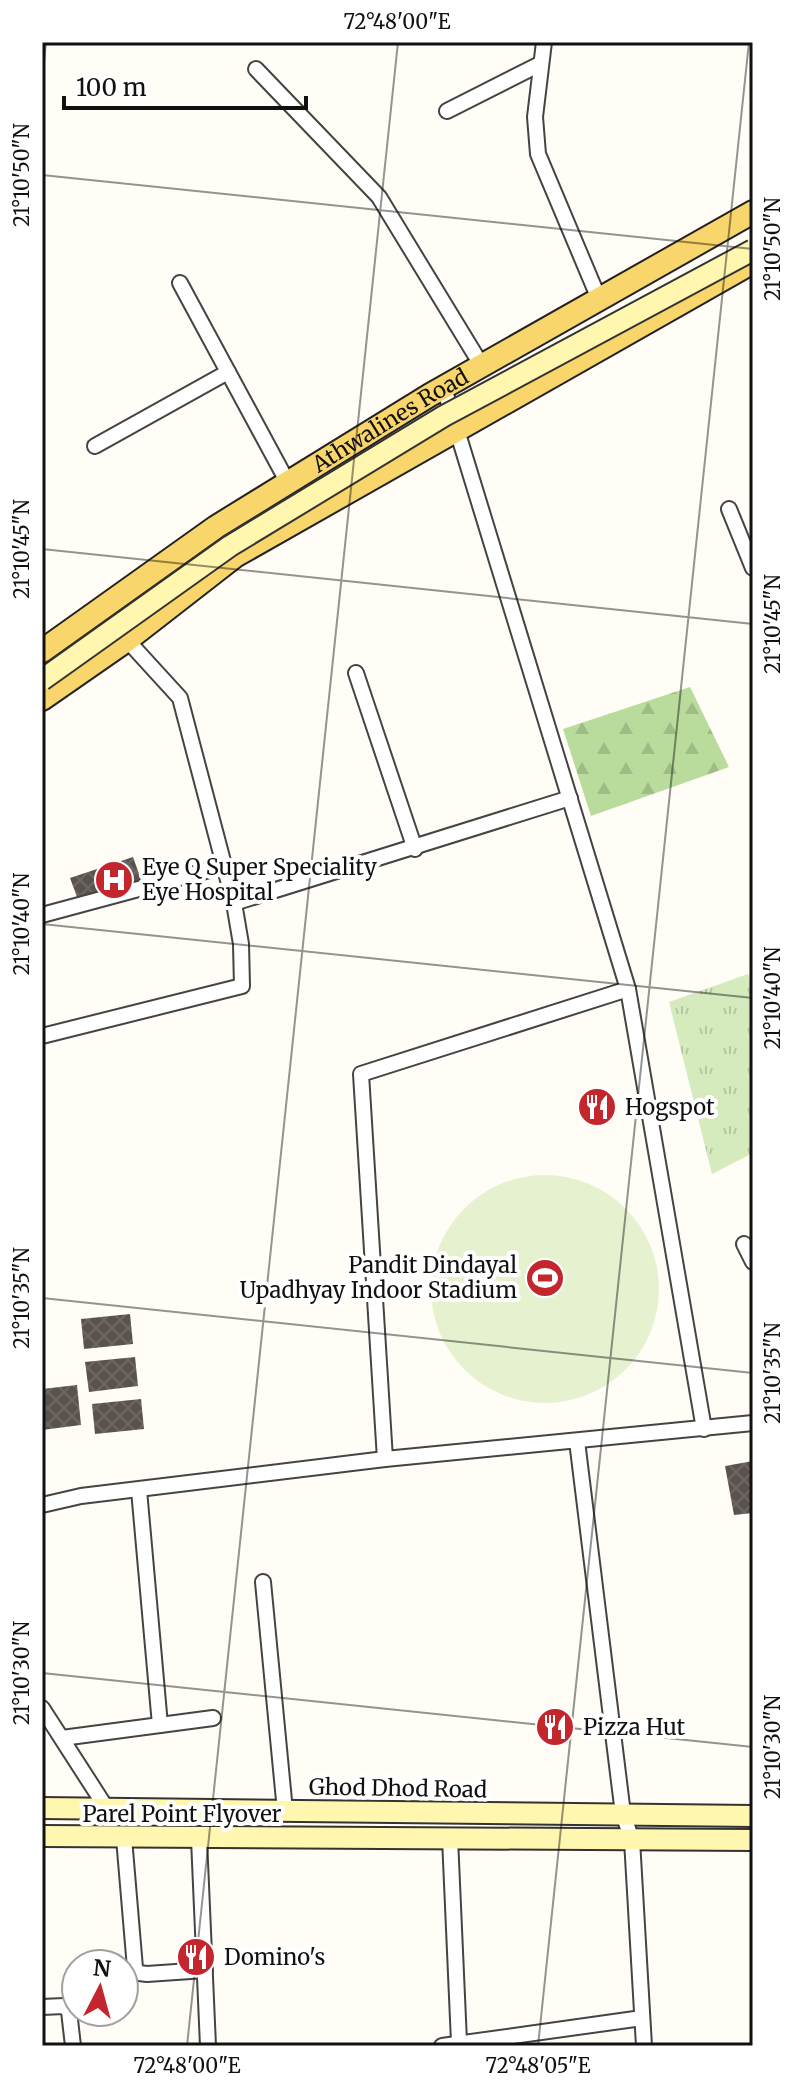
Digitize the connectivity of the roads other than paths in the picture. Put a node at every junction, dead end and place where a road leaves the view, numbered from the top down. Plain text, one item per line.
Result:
1 (544, 42) edge
2 (540, 64) junction
3 (256, 69) dead end
4 (447, 111) dead end
5 (753, 212) edge
6 (751, 265) edge
7 (180, 283) dead end
8 (599, 299) junction
9 (482, 366) junction
10 (228, 372) junction
11 (444, 388) junction
12 (455, 429) junction
13 (95, 446) dead end
14 (288, 483) junction
15 (729, 509) dead end
16 (753, 568) edge
17 (127, 640) junction
18 (42, 651) edge
19 (42, 664) edge
20 (356, 673) dead end
21 (48, 689) edge
22 (570, 798) junction
23 (415, 849) junction
24 (224, 866) junction
25 (234, 903) junction
26 (42, 915) edge
27 (628, 989) junction
28 (42, 1036) edge
29 (744, 1244) dead end
30 (753, 1262) edge
31 (753, 1423) edge
32 (704, 1429) junction
33 (577, 1441) junction
34 (385, 1459) junction
35 (139, 1490) junction
36 (42, 1505) edge
37 (263, 1582) dead end
38 (42, 1708) edge
39 (213, 1718) dead end
40 (160, 1725) junction
41 (62, 1738) junction
42 (42, 1808) edge
43 (107, 1809) junction
44 (285, 1811) junction
45 (623, 1814) junction
46 (753, 1816) edge
47 (42, 1836) edge
48 (124, 1838) junction
49 (450, 1838) junction
50 (199, 1839) junction
51 (632, 1840) junction
52 (753, 1840) edge
53 (205, 1970) junction
54 (42, 2007) edge
55 (642, 2018) junction
56 (459, 2042) junction
57 (495, 2042) edge
58 (73, 2046) edge
59 (208, 2046) edge
60 (442, 2046) edge
61 (644, 2046) edge

1 - 2 street
2 - 4 street
2 - 8 street
3 - 9 street
5 - 8 main road, Athwalines Road
6 - 12 main road, Athwalines Road
6 - 21 main road, bridge
7 - 10 street
8 - 9 main road, Athwalines Road
9 - 11 main road, Athwalines Road
10 - 13 street
10 - 14 street
11 - 12 street
11 - 14 main road, Athwalines Road
12 - 17 main road, Athwalines Road
12 - 22 street
14 - 18 main road, Athwalines Road
15 - 16 street
17 - 21 main road, Athwalines Road
17 - 24 street
19 - 21 main road
20 - 23 street
22 - 23 street
22 - 27 street
23 - 25 street
24 - 25 street
24 - 26 street
25 - 28 street
27 - 32 street
27 - 34 street
29 - 30 street
31 - 32 street
32 - 33 street
33 - 34 street
33 - 45 street
34 - 35 street
35 - 36 street
35 - 40 street
37 - 44 street
38 - 41 street
39 - 40 street
40 - 41 street
41 - 43 street
42 - 43 main road, Ghod Dhod Road
43 - 44 main road, Ghod Dhod Road
44 - 45 main road, Ghod Dhod Road
45 - 46 main road, Ghod Dhod Road
45 - 51 street
47 - 48 main road, Parel Point Flyover
48 - 50 main road, Parel Point Flyover
48 - 53 street
49 - 50 main road, Parel Point Flyover
49 - 51 main road, Parel Point Flyover
49 - 56 street
50 - 53 street
51 - 52 main road, Parel Point Flyover
51 - 55 street
53 - 59 street
54 - 58 street
55 - 57 street
55 - 61 street
56 - 57 street
56 - 60 street

